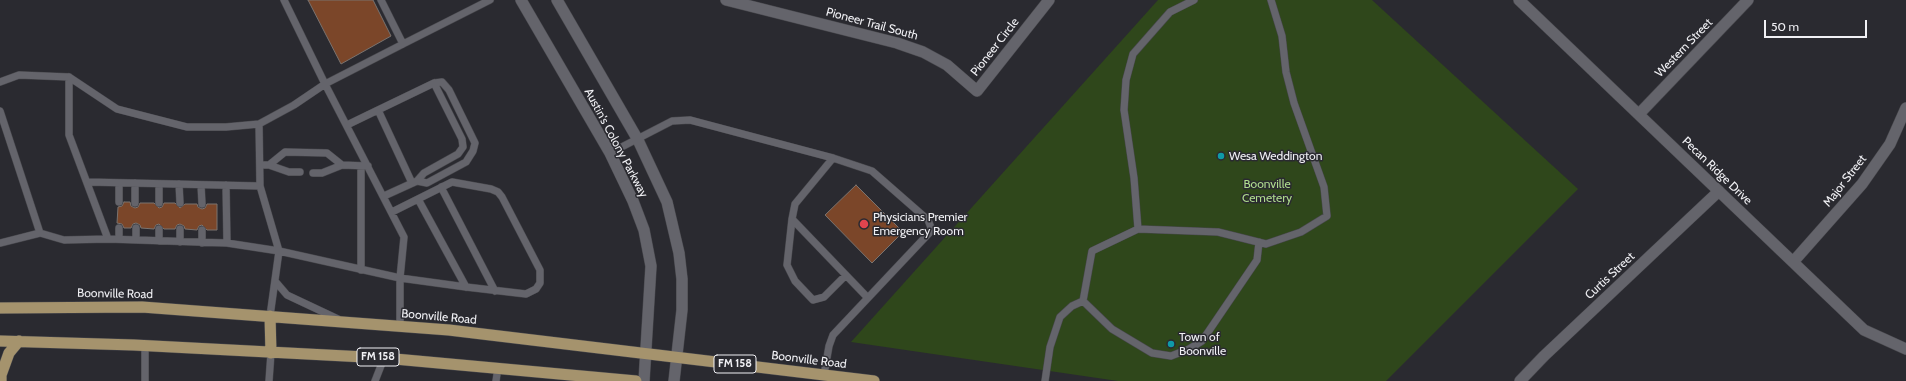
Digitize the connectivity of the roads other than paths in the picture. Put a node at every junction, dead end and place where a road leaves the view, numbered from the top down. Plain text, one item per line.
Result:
1 (284, 0) edge
2 (381, 0) edge
3 (490, 0) edge
4 (521, 0) edge
5 (557, 0) edge
6 (726, 0) edge
7 (1049, 0) edge
8 (1194, 0) edge
9 (1271, 0) edge
10 (1519, 0) edge
11 (1748, 0) edge
12 (404, 44) junction
13 (69, 77) junction
14 (0, 82) edge
15 (434, 83) junction
16 (325, 84) junction
17 (977, 90) joint
18 (1906, 108) edge
19 (378, 110) junction
20 (0, 111) edge
21 (1639, 114) junction
22 (259, 124) junction
23 (347, 125) junction
24 (4, 135) edge
25 (638, 140) junction
26 (610, 153) junction
27 (833, 158) junction
28 (261, 165) junction
29 (270, 165) junction
30 (342, 165) junction
31 (365, 166) junction
32 (300, 172) dead end
33 (313, 173) dead end
34 (88, 182) junction
35 (414, 182) junction
36 (120, 183) junction
37 (135, 183) junction
38 (159, 184) junction
39 (179, 184) junction
40 (201, 185) junction
41 (226, 185) junction
42 (260, 186) junction
43 (441, 187) junction
44 (1719, 191) junction
45 (384, 196) junction
46 (418, 199) junction
47 (120, 202) dead end
48 (135, 202) dead end
49 (159, 203) dead end
50 (180, 204) dead end
51 (202, 204) dead end
52 (392, 212) junction
53 (792, 219) junction
54 (119, 228) dead end
55 (136, 228) dead end
56 (159, 229) dead end
57 (180, 229) dead end
58 (1138, 229) junction
59 (202, 230) dead end
60 (40, 233) junction
61 (108, 239) junction
62 (119, 239) junction
63 (136, 240) junction
64 (159, 241) junction
65 (180, 242) junction
66 (1259, 242) junction
67 (0, 243) edge
68 (202, 243) junction
69 (227, 244) junction
70 (279, 251) junction
71 (1793, 262) junction
72 (361, 270) junction
73 (846, 275) junction
74 (400, 278) junction
75 (275, 281) junction
76 (466, 287) junction
77 (495, 291) junction
78 (867, 297) junction
79 (1083, 301) junction
80 (0, 308) edge
81 (270, 316) junction
82 (344, 322) junction
83 (400, 326) junction
84 (0, 341) edge
85 (19, 341) junction
86 (145, 346) junction
87 (1906, 350) edge
88 (646, 352) junction
89 (271, 353) junction
90 (677, 356) junction
91 (384, 358) junction
92 (498, 367) junction
93 (824, 375) junction
94 (1, 381) edge
95 (145, 381) edge
96 (268, 381) edge
97 (375, 381) edge
98 (496, 381) edge
99 (636, 381) edge
100 (644, 381) edge
101 (674, 381) edge
102 (874, 381) edge
103 (1045, 381) edge
104 (1520, 381) edge

1 - 16 lane
2 - 12 lane
3 - 12 lane
4 - 26 street, Austin's Colony Parkway
5 - 25 street, Austin's Colony Parkway
6 - 17 street, Pioneer Trail South
7 - 17 street, Pioneer Circle
8 - 58 lane
9 - 66 lane
10 - 21 street, Pecan Ridge Drive
11 - 21 street, Western Street
12 - 16 lane
13 - 14 lane
13 - 22 lane
13 - 34 lane
15 - 19 lane
15 - 35 lane
15 - 35 lane
16 - 22 lane
16 - 23 lane
18 - 71 street, Major Street
19 - 23 lane
19 - 35 lane
20 - 24 lane
21 - 44 street, Pecan Ridge Drive
22 - 28 lane
23 - 31 lane
24 - 60 lane
25 - 26 lane
25 - 27 lane
25 - 90 street, Austin's Colony Parkway
26 - 88 street, Austin's Colony Parkway
27 - 53 lane
27 - 78 lane
28 - 29 lane
28 - 42 lane
29 - 30 lane
29 - 32 lane
30 - 31 lane
30 - 33 lane
31 - 45 lane
31 - 72 lane
34 - 36 lane
34 - 61 lane
35 - 45 lane
36 - 37 lane
36 - 47 lane
37 - 38 lane
37 - 48 lane
38 - 39 lane
38 - 49 lane
39 - 40 lane
39 - 50 lane
40 - 41 lane
40 - 51 lane
41 - 42 lane
41 - 69 lane
42 - 70 lane
43 - 46 lane
43 - 77 lane
43 - 77 lane
44 - 71 street, Pecan Ridge Drive
44 - 104 street, Curtis Street
45 - 52 lane
46 - 52 lane
46 - 76 lane
52 - 74 lane
53 - 73 lane
53 - 73 lane
54 - 62 lane
55 - 63 lane
56 - 64 lane
57 - 65 lane
58 - 66 lane
58 - 79 lane
59 - 68 lane
60 - 61 lane
60 - 67 lane
61 - 62 lane
62 - 63 lane
63 - 64 lane
64 - 65 lane
65 - 68 lane
66 - 79 lane
68 - 69 lane
69 - 70 lane
70 - 72 lane
70 - 75 lane
71 - 87 street, Pecan Ridge Drive
72 - 74 lane
73 - 78 lane
74 - 76 lane
74 - 83 lane
75 - 81 lane
75 - 82 lane
76 - 77 lane
78 - 93 lane
79 - 103 lane
80 - 81 main road, Boonville Road / FM 158
81 - 82 main road, Boonville Road / FM 158
81 - 89 main road
82 - 83 main road, Boonville Road / FM 158
83 - 88 main road, Boonville Road / FM 158
84 - 85 main road, FM 158
85 - 86 main road, FM 158
85 - 94 main road
86 - 89 main road, FM 158
86 - 95 lane
88 - 90 main road, Boonville Road / FM 158
88 - 100 street, Austin's Colony Parkway
89 - 91 main road, FM 158
89 - 96 lane
90 - 93 main road, Boonville Road / FM 158
90 - 101 street, Austin's Colony Parkway
91 - 92 main road, FM 158
91 - 97 lane
92 - 98 lane
92 - 99 main road, FM 158
93 - 102 main road, Boonville Road / FM 158

